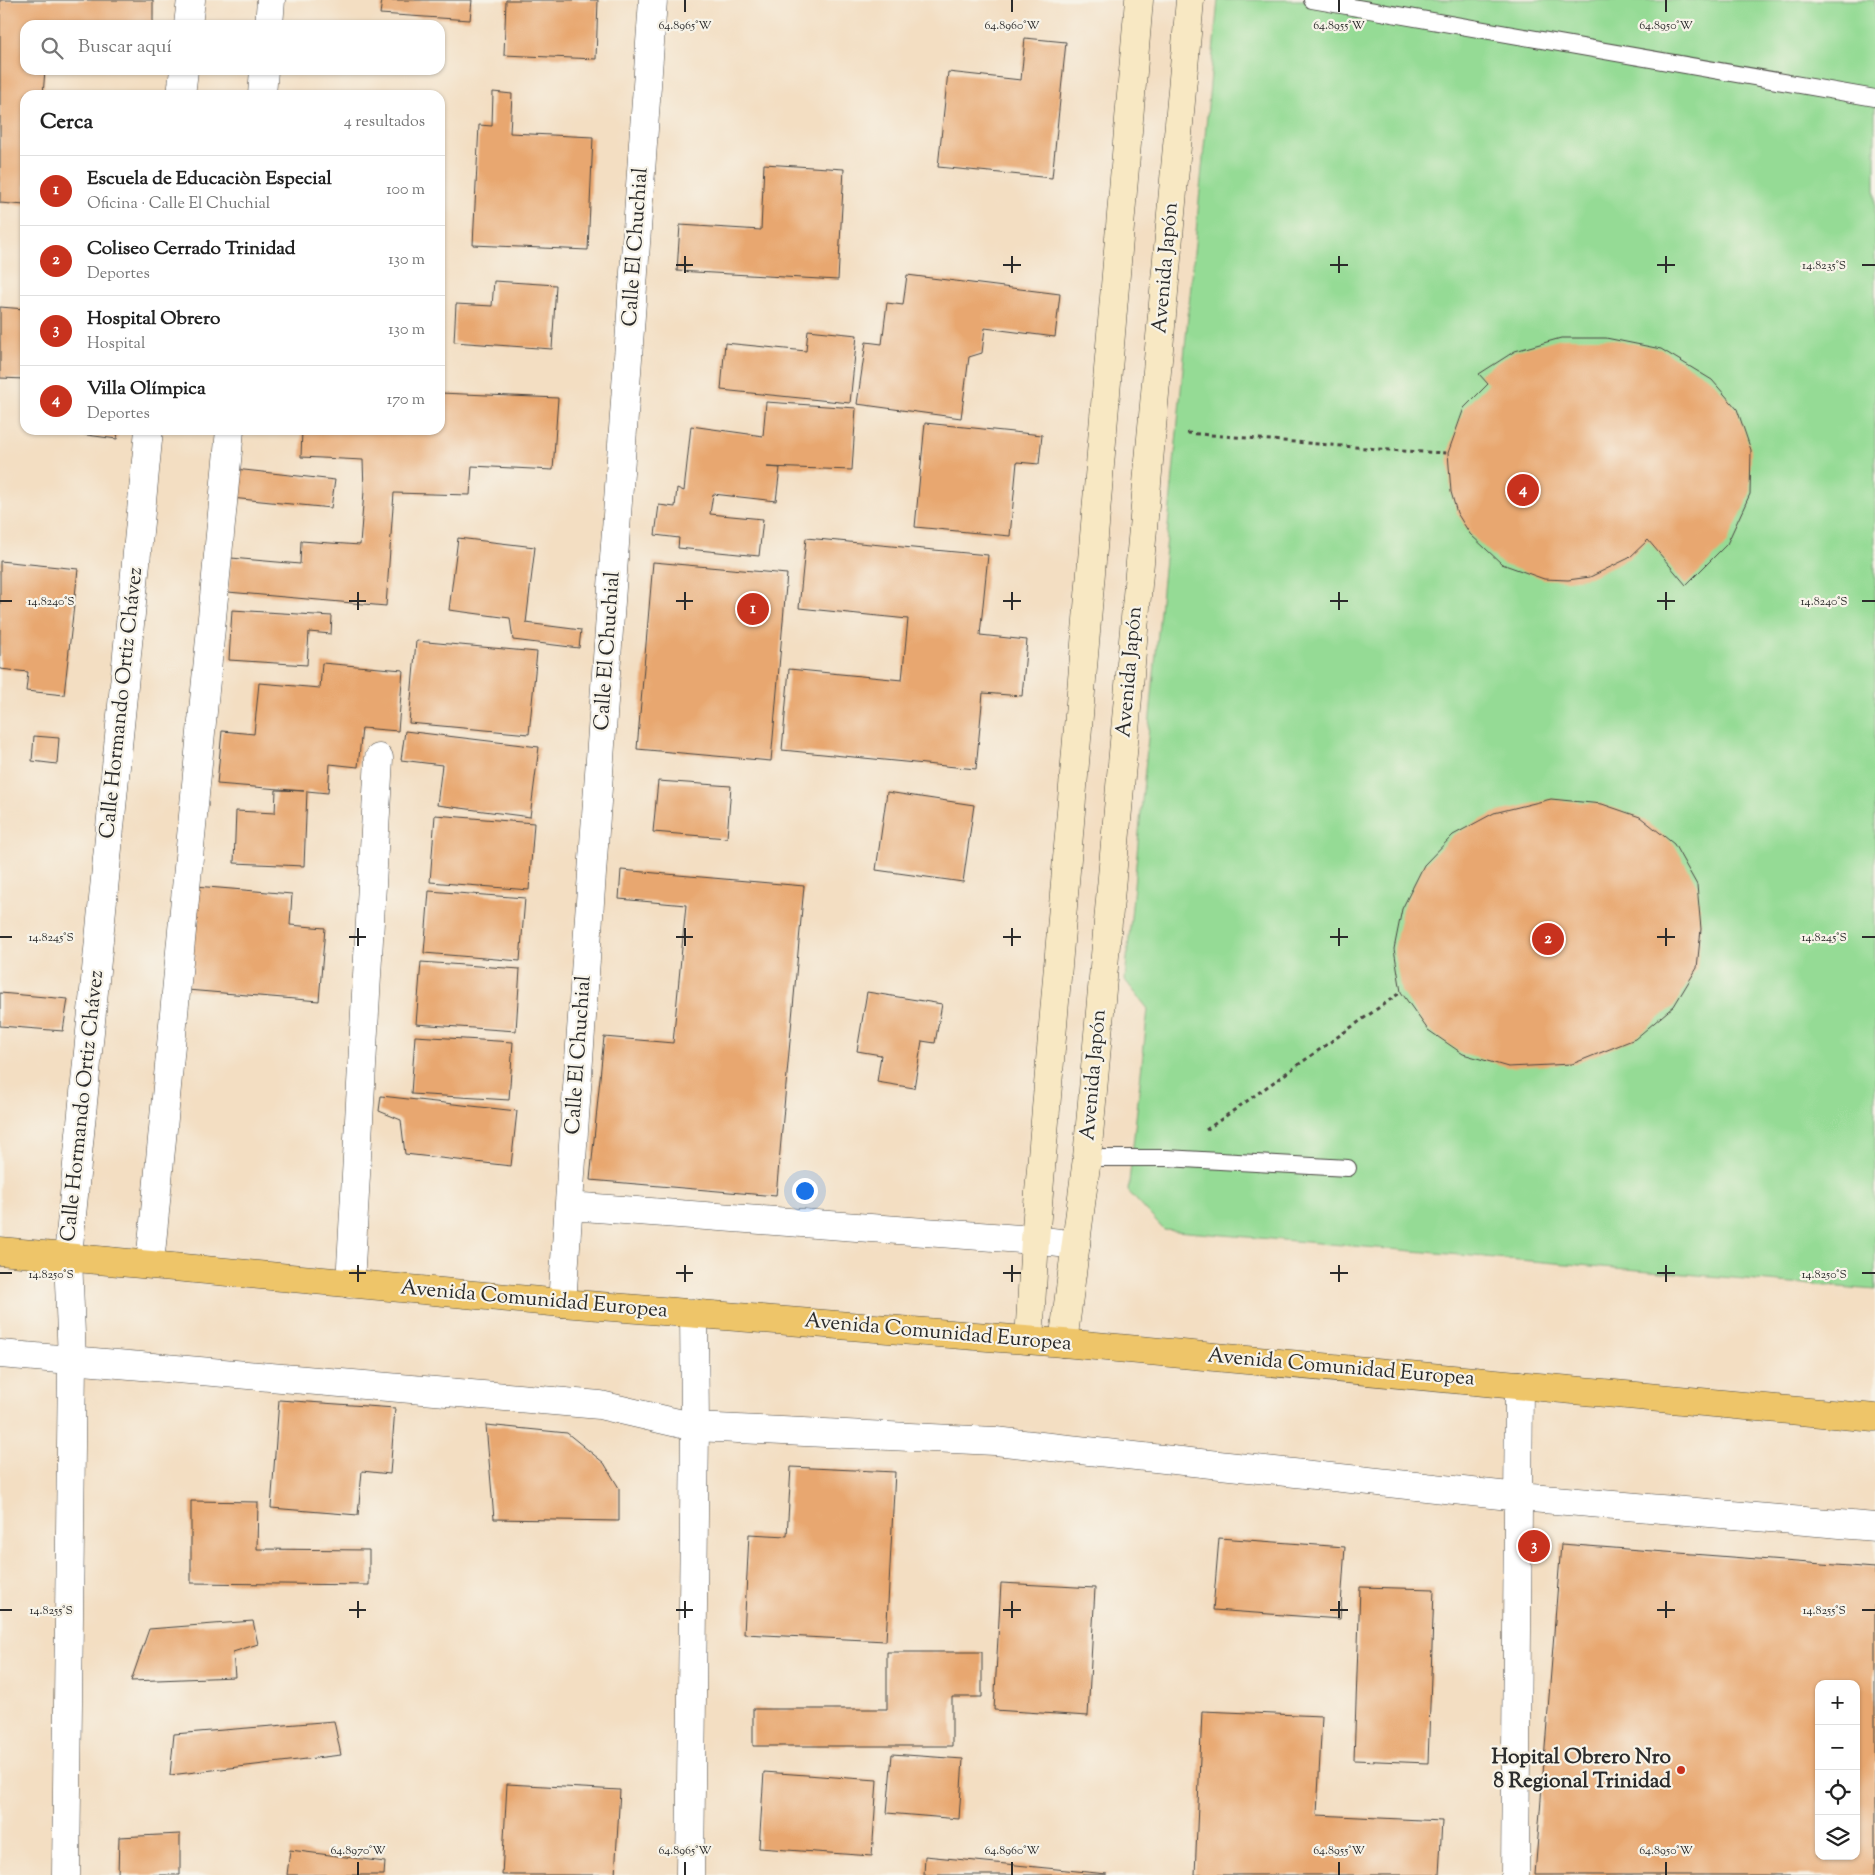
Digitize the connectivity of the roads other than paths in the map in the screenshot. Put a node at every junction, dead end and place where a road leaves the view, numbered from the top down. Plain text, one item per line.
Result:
1 (191, 0) edge
2 (271, 0) edge
3 (653, 0) edge
4 (1139, 0) edge
5 (1190, 0) edge
6 (1312, 0) edge
7 (189, 20) edge
8 (269, 20) edge
9 (183, 75) edge
10 (264, 75) edge
11 (182, 90) edge
12 (262, 90) edge
13 (1875, 98) edge
14 (149, 435) edge
15 (230, 435) edge
16 (379, 758) dead end
17 (1087, 1158) junction
18 (1348, 1168) dead end
19 (569, 1206) junction
20 (1035, 1240) junction
21 (1076, 1245) junction
22 (0, 1251) edge
23 (68, 1256) junction
24 (150, 1264) junction
25 (350, 1284) junction
26 (562, 1303) junction
27 (694, 1313) junction
28 (1030, 1340) junction
29 (1064, 1342) junction
30 (0, 1354) edge
31 (72, 1361) junction
32 (1519, 1385) junction
33 (1875, 1418) edge
34 (695, 1427) junction
35 (1519, 1497) junction
36 (1875, 1527) edge
37 (66, 1875) edge
38 (690, 1875) edge
39 (1515, 1875) edge

1 - 7 street
2 - 8 street
3 - 19 street, Calle El Chuchial
4 - 20 street
5 - 17 street, Avenida Japón
6 - 13 lane
9 - 11 street
10 - 12 street
14 - 23 street, Calle Hormando Ortiz Chávez
15 - 24 street
16 - 25 street
17 - 18 lane
17 - 21 street, Avenida Japón
19 - 20 street
19 - 26 street, Calle El Chuchial
20 - 21 street
20 - 28 street
21 - 29 street, Avenida Japón
22 - 23 highway, Avenida Comunidad Europea
23 - 24 highway, Avenida Comunidad Europea
23 - 31 street, Calle Hormando Ortiz Chávez
24 - 25 highway, Avenida Comunidad Europea
25 - 26 highway, Avenida Comunidad Europea
26 - 27 highway, Avenida Comunidad Europea
27 - 28 highway, Avenida Comunidad Europea
27 - 34 street
28 - 29 highway, Avenida Comunidad Europea
29 - 32 highway, Avenida Comunidad Europea
30 - 31 street
31 - 34 street
31 - 37 street, Calle Hormando Ortiz Chávez
32 - 33 highway, Avenida Comunidad Europea
32 - 35 street
34 - 35 street
34 - 38 street
35 - 36 street
35 - 39 street

